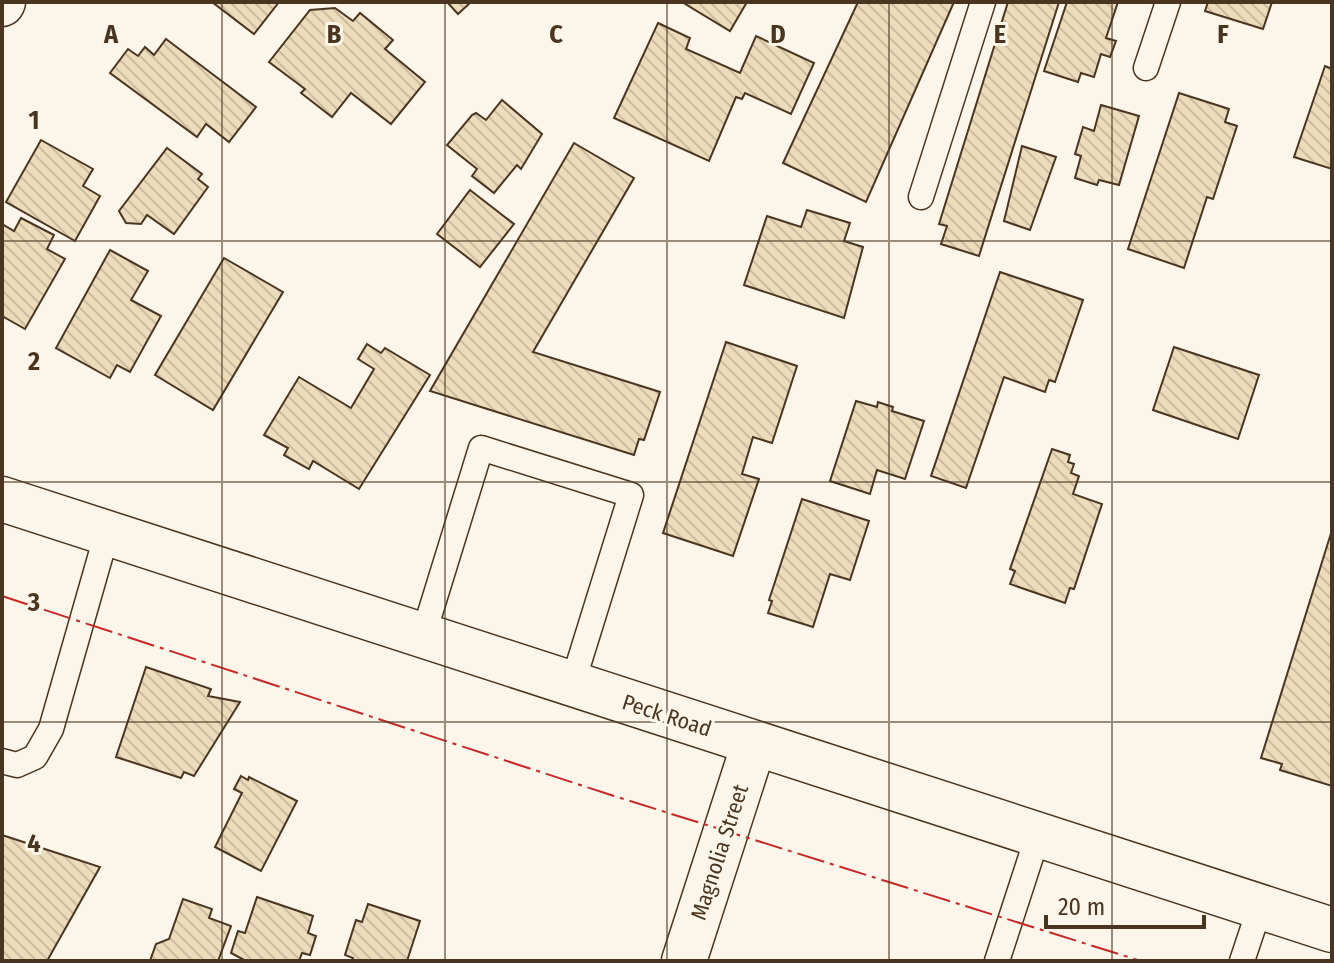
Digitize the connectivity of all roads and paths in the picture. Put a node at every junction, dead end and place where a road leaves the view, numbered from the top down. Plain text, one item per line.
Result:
1 (983, 2) edge
2 (1168, 2) edge
3 (1146, 68) dead end
4 (921, 197) dead end
5 (2, 499) edge
6 (107, 533) junction
7 (423, 636) junction
8 (572, 685) junction
9 (754, 744) junction
10 (2, 761) edge
11 (1038, 835) junction
12 (1260, 907) junction
13 (1332, 930) edge
14 (684, 961) edge
15 (997, 961) edge
16 (1242, 961) edge

1 - 4 lane
2 - 3 lane
5 - 6 main road, Peck Road
6 - 7 main road, Peck Road
6 - 10 lane
7 - 8 main road, Peck Road
7 - 8 lane
8 - 9 main road, Peck Road
9 - 11 main road, Peck Road
9 - 14 main road, Magnolia Street
11 - 12 main road, Peck Road
11 - 15 lane
12 - 13 main road, Peck Road
12 - 16 lane

